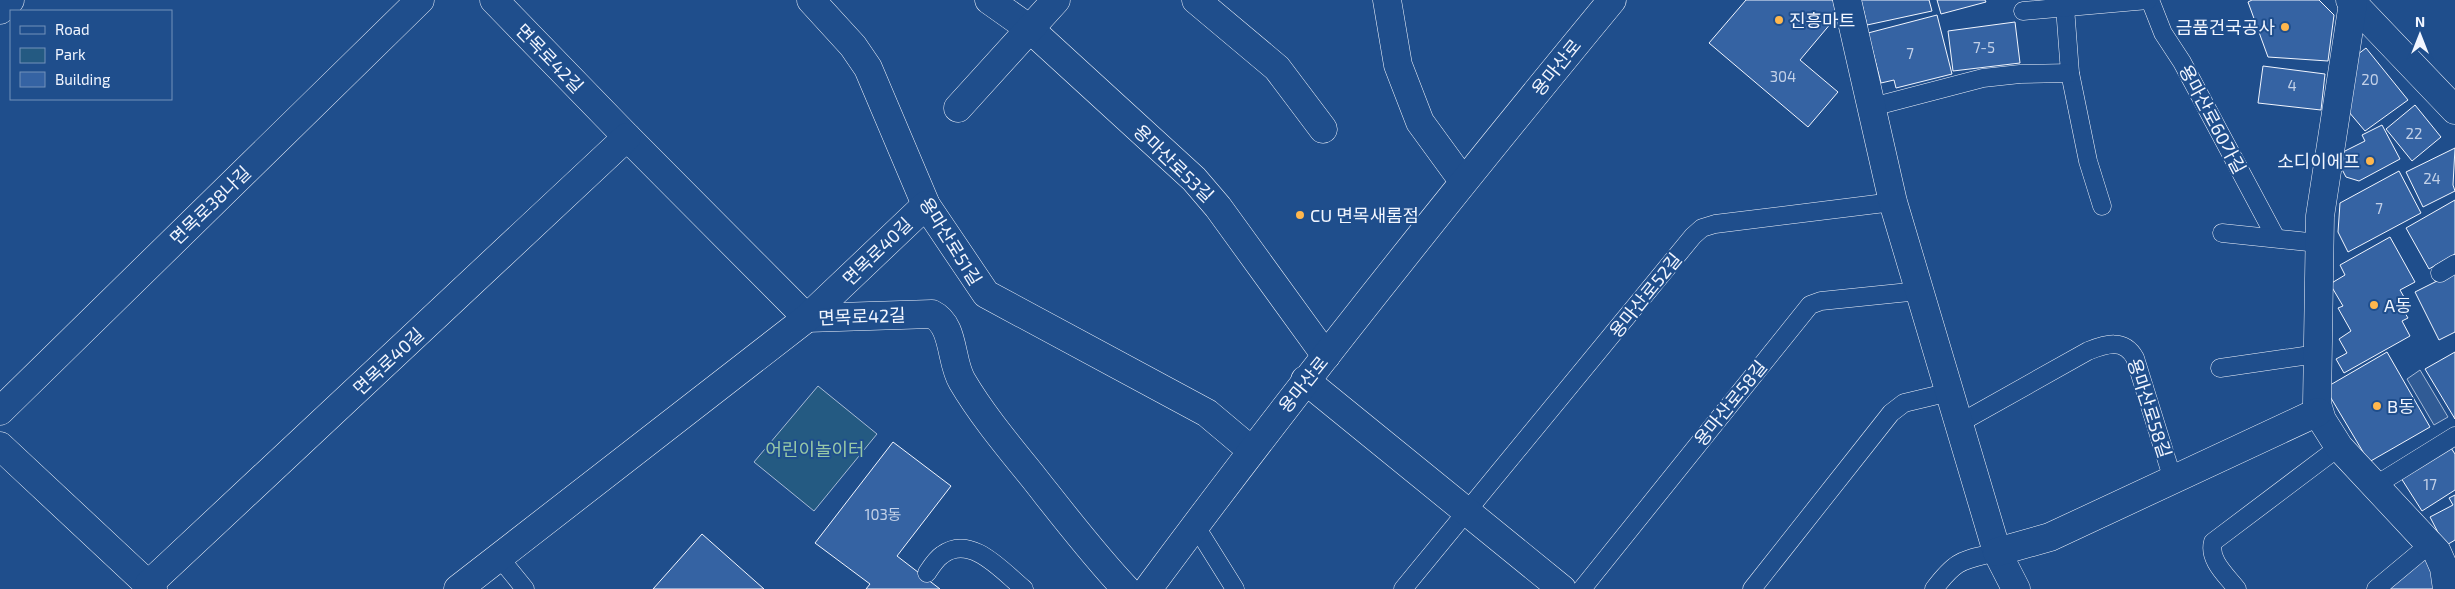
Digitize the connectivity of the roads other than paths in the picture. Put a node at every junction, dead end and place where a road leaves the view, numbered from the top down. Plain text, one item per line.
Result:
1 (10, 0) edge
2 (420, 0) edge
3 (494, 0) edge
4 (811, 0) edge
5 (989, 0) edge
6 (1056, 0) edge
7 (1196, 0) edge
8 (1387, 0) edge
9 (1612, 0) edge
10 (1847, 0) edge
11 (2149, 0) edge
12 (2351, 2) edge
13 (2065, 7) junction
14 (0, 10) edge
15 (2023, 11) dead end
16 (1030, 29) junction
17 (2070, 73) junction
18 (1872, 107) junction
19 (958, 108) dead end
20 (2455, 110) edge
21 (1323, 129) dead end
22 (627, 137) junction
23 (1463, 181) junction
24 (1893, 202) junction
25 (926, 205) junction
26 (2102, 206) dead end
27 (2222, 234) dead end
28 (2276, 238) junction
29 (2318, 243) junction
30 (1919, 291) junction
31 (807, 318) junction
32 (2317, 354) junction
33 (1326, 356) junction
34 (2220, 368) dead end
35 (1305, 380) junction
36 (1950, 392) junction
37 (0, 411) edge
38 (2318, 412) junction
39 (1958, 424) junction
40 (2455, 436) edge
41 (0, 446) edge
42 (2339, 447) junction
43 (1251, 450) junction
44 (2173, 480) junction
45 (2376, 485) junction
46 (1467, 512) junction
47 (1195, 526) junction
48 (2442, 549) edge
49 (1997, 552) junction
50 (499, 558) junction
51 (926, 572) dead end
52 (151, 587) edge
53 (458, 589) edge
54 (525, 589) edge
55 (1024, 589) edge
56 (1126, 589) edge
57 (1148, 589) edge
58 (1235, 589) edge
59 (1404, 589) edge
60 (1562, 589) edge
61 (1582, 589) edge
62 (1752, 589) edge
63 (1934, 589) edge
64 (2016, 589) edge
65 (2237, 589) edge
66 (2376, 589) edge
67 (2447, 589) edge

1 - 14 street
2 - 37 street, 면목로38나길
3 - 22 street, 면목로42길
4 - 25 street, 용마산로51길
5 - 16 street, 용마산로53길
6 - 16 street
7 - 21 street
8 - 23 street
9 - 23 street, 용마산로
10 - 18 street
11 - 13 lane
11 - 28 lane, 용마산로60가길
12 - 20 street
12 - 29 street
13 - 15 lane
13 - 17 lane
16 - 19 street
16 - 33 street, 용마산로53길
17 - 18 lane
17 - 26 lane
18 - 24 street
22 - 31 street, 면목로42길
22 - 52 street, 면목로40길
23 - 33 street, 용마산로
24 - 30 street
24 - 46 lane, 용마산로52길
25 - 31 street, 면목로40길
25 - 43 street, 용마산로51길
27 - 28 lane
28 - 29 lane
29 - 32 street
30 - 36 street
30 - 61 lane, 용마산로58길
31 - 50 street, 면목로40길
31 - 56 street, 면목로42길
32 - 34 lane
32 - 38 street
33 - 35 street, 용마산로
35 - 43 street, 용마산로
35 - 46 street
36 - 39 street
36 - 62 lane
38 - 42 street
38 - 44 street, 용마산로58길
39 - 44 lane, 용마산로58길
39 - 49 street
40 - 45 lane
41 - 52 street, 면목로40길
42 - 45 street
42 - 65 lane
43 - 47 street, 용마산로
44 - 49 street, 용마산로58길
45 - 48 street
46 - 59 lane, 용마산로52길
46 - 60 street
47 - 57 street, 용마산로
47 - 58 lane
48 - 66 lane
48 - 67 street
49 - 63 lane, 용마산로58길
49 - 64 street
50 - 53 street, 면목로40길
50 - 54 lane
51 - 55 lane

